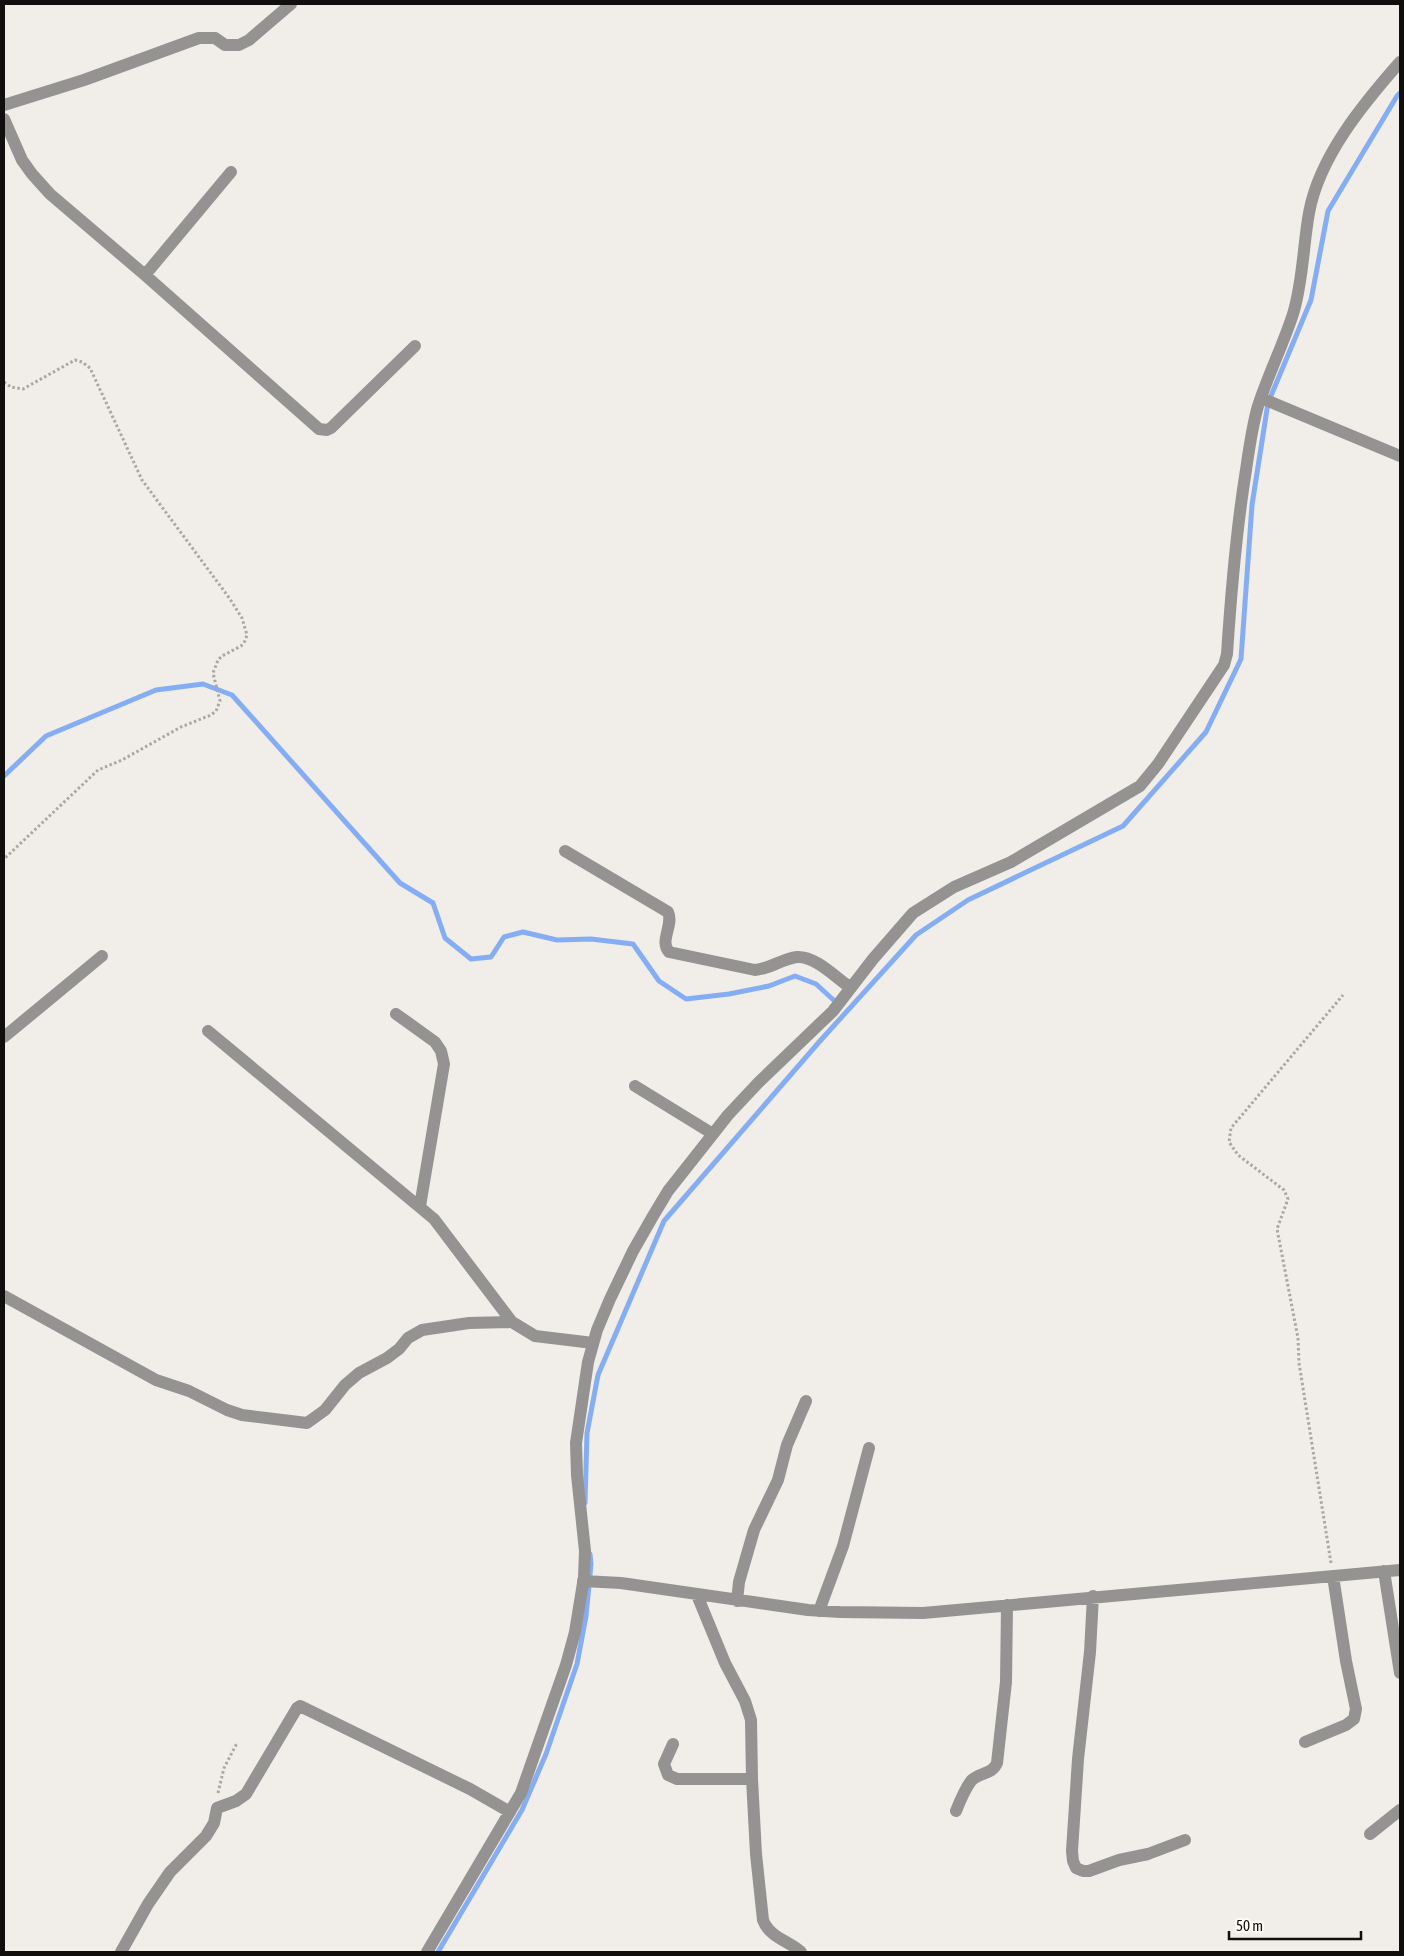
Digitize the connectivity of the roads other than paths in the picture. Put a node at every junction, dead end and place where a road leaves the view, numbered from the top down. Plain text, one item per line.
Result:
1 (291, 4) edge
2 (1400, 62) edge
3 (4, 105) edge
4 (4, 119) edge
5 (231, 172) dead end
6 (145, 275) junction
7 (415, 346) dead end
8 (1265, 400) junction
9 (1400, 456) edge
10 (565, 851) dead end
11 (102, 956) dead end
12 (851, 988) junction
13 (396, 1014) dead end
14 (208, 1032) dead end
15 (4, 1037) edge
16 (635, 1086) dead end
17 (713, 1134) junction
18 (420, 1206) junction
19 (4, 1296) edge
20 (512, 1322) junction
21 (594, 1343) junction
22 (806, 1401) dead end
23 (869, 1448) dead end
24 (1400, 1570) edge
25 (1384, 1571) junction
26 (1333, 1576) junction
27 (588, 1581) junction
28 (697, 1595) junction
29 (1093, 1596) junction
30 (737, 1601) junction
31 (1008, 1605) junction
32 (819, 1611) junction
33 (1400, 1673) edge
34 (1305, 1742) dead end
35 (673, 1744) dead end
36 (752, 1779) junction
37 (956, 1810) dead end
38 (1400, 1810) edge
39 (510, 1812) junction
40 (1370, 1834) dead end
41 (1185, 1840) dead end
42 (121, 1952) edge
43 (427, 1952) edge
44 (801, 1952) edge

1 - 3 street
2 - 8 street
4 - 6 street
5 - 6 street
6 - 7 street
8 - 9 street
8 - 12 street
10 - 12 street
11 - 15 street
12 - 17 street
13 - 18 street
14 - 18 street
16 - 17 street
17 - 21 street
18 - 20 street
19 - 20 street
20 - 21 street
21 - 27 street
22 - 30 street
23 - 32 street
24 - 25 street
25 - 26 street
25 - 33 street
26 - 29 street
26 - 34 street
27 - 28 street
27 - 39 street
28 - 30 street
28 - 36 street
29 - 31 street
29 - 41 street
30 - 32 street
31 - 32 street
31 - 37 street
35 - 36 street
36 - 44 street
38 - 40 street
39 - 42 street
39 - 43 street

